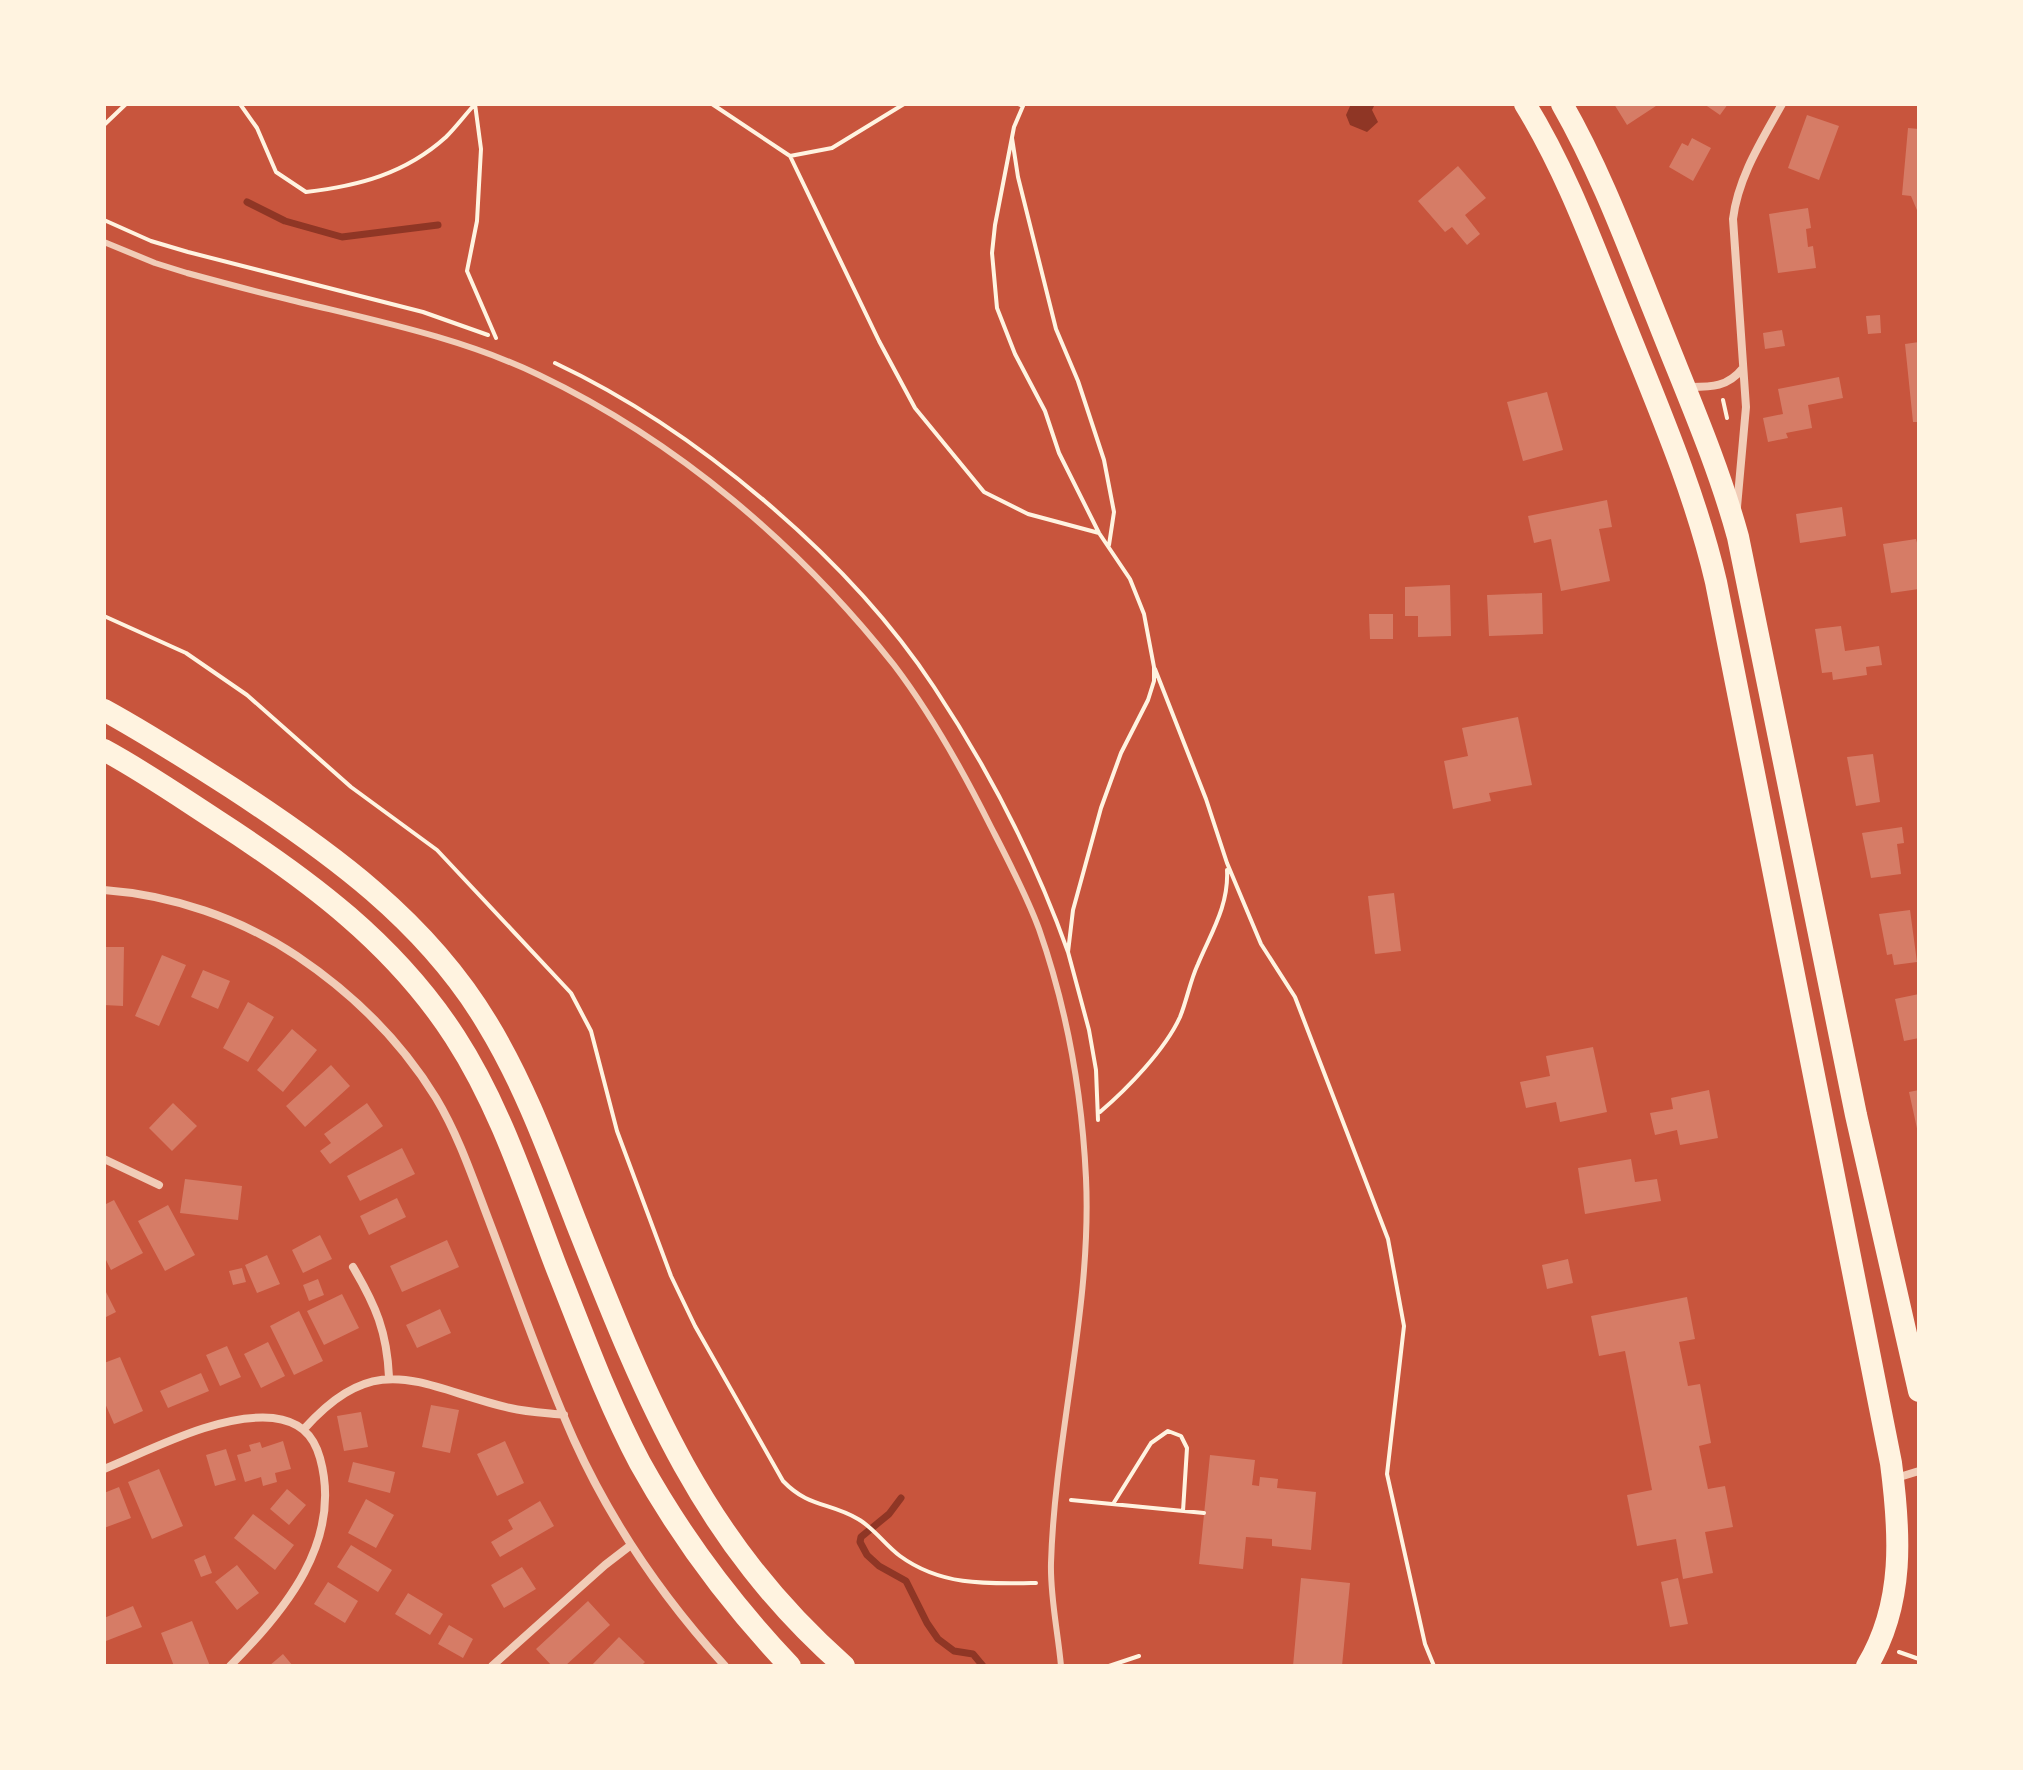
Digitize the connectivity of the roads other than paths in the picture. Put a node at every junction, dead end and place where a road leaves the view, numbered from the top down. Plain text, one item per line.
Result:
1 (1525, 104) edge
2 (1562, 104) edge
3 (1782, 104) edge
4 (104, 242) edge
5 (1743, 368) junction
6 (1684, 387) junction
7 (1736, 527) junction
8 (104, 710) edge
9 (104, 750) edge
10 (104, 890) edge
11 (104, 1159) edge
12 (159, 1185) dead end
13 (353, 1267) dead end
14 (389, 1377) junction
15 (1919, 1391) edge
16 (564, 1415) junction
17 (304, 1429) junction
18 (104, 1469) edge
19 (1919, 1471) edge
20 (1893, 1479) junction
21 (631, 1545) junction
22 (230, 1666) edge
23 (492, 1666) edge
24 (725, 1666) edge
25 (790, 1666) edge
26 (844, 1666) edge
27 (1061, 1666) edge
28 (1867, 1666) edge

1 - 20 highway
2 - 6 highway
3 - 5 street
4 - 27 lane
5 - 6 street
5 - 7 street
6 - 7 highway
7 - 15 highway
8 - 26 highway
9 - 25 highway
10 - 16 street
11 - 12 street
13 - 14 street
14 - 16 street
14 - 17 street
16 - 21 street
17 - 18 street
17 - 22 street
19 - 20 street
20 - 28 highway
21 - 23 street
21 - 24 street

